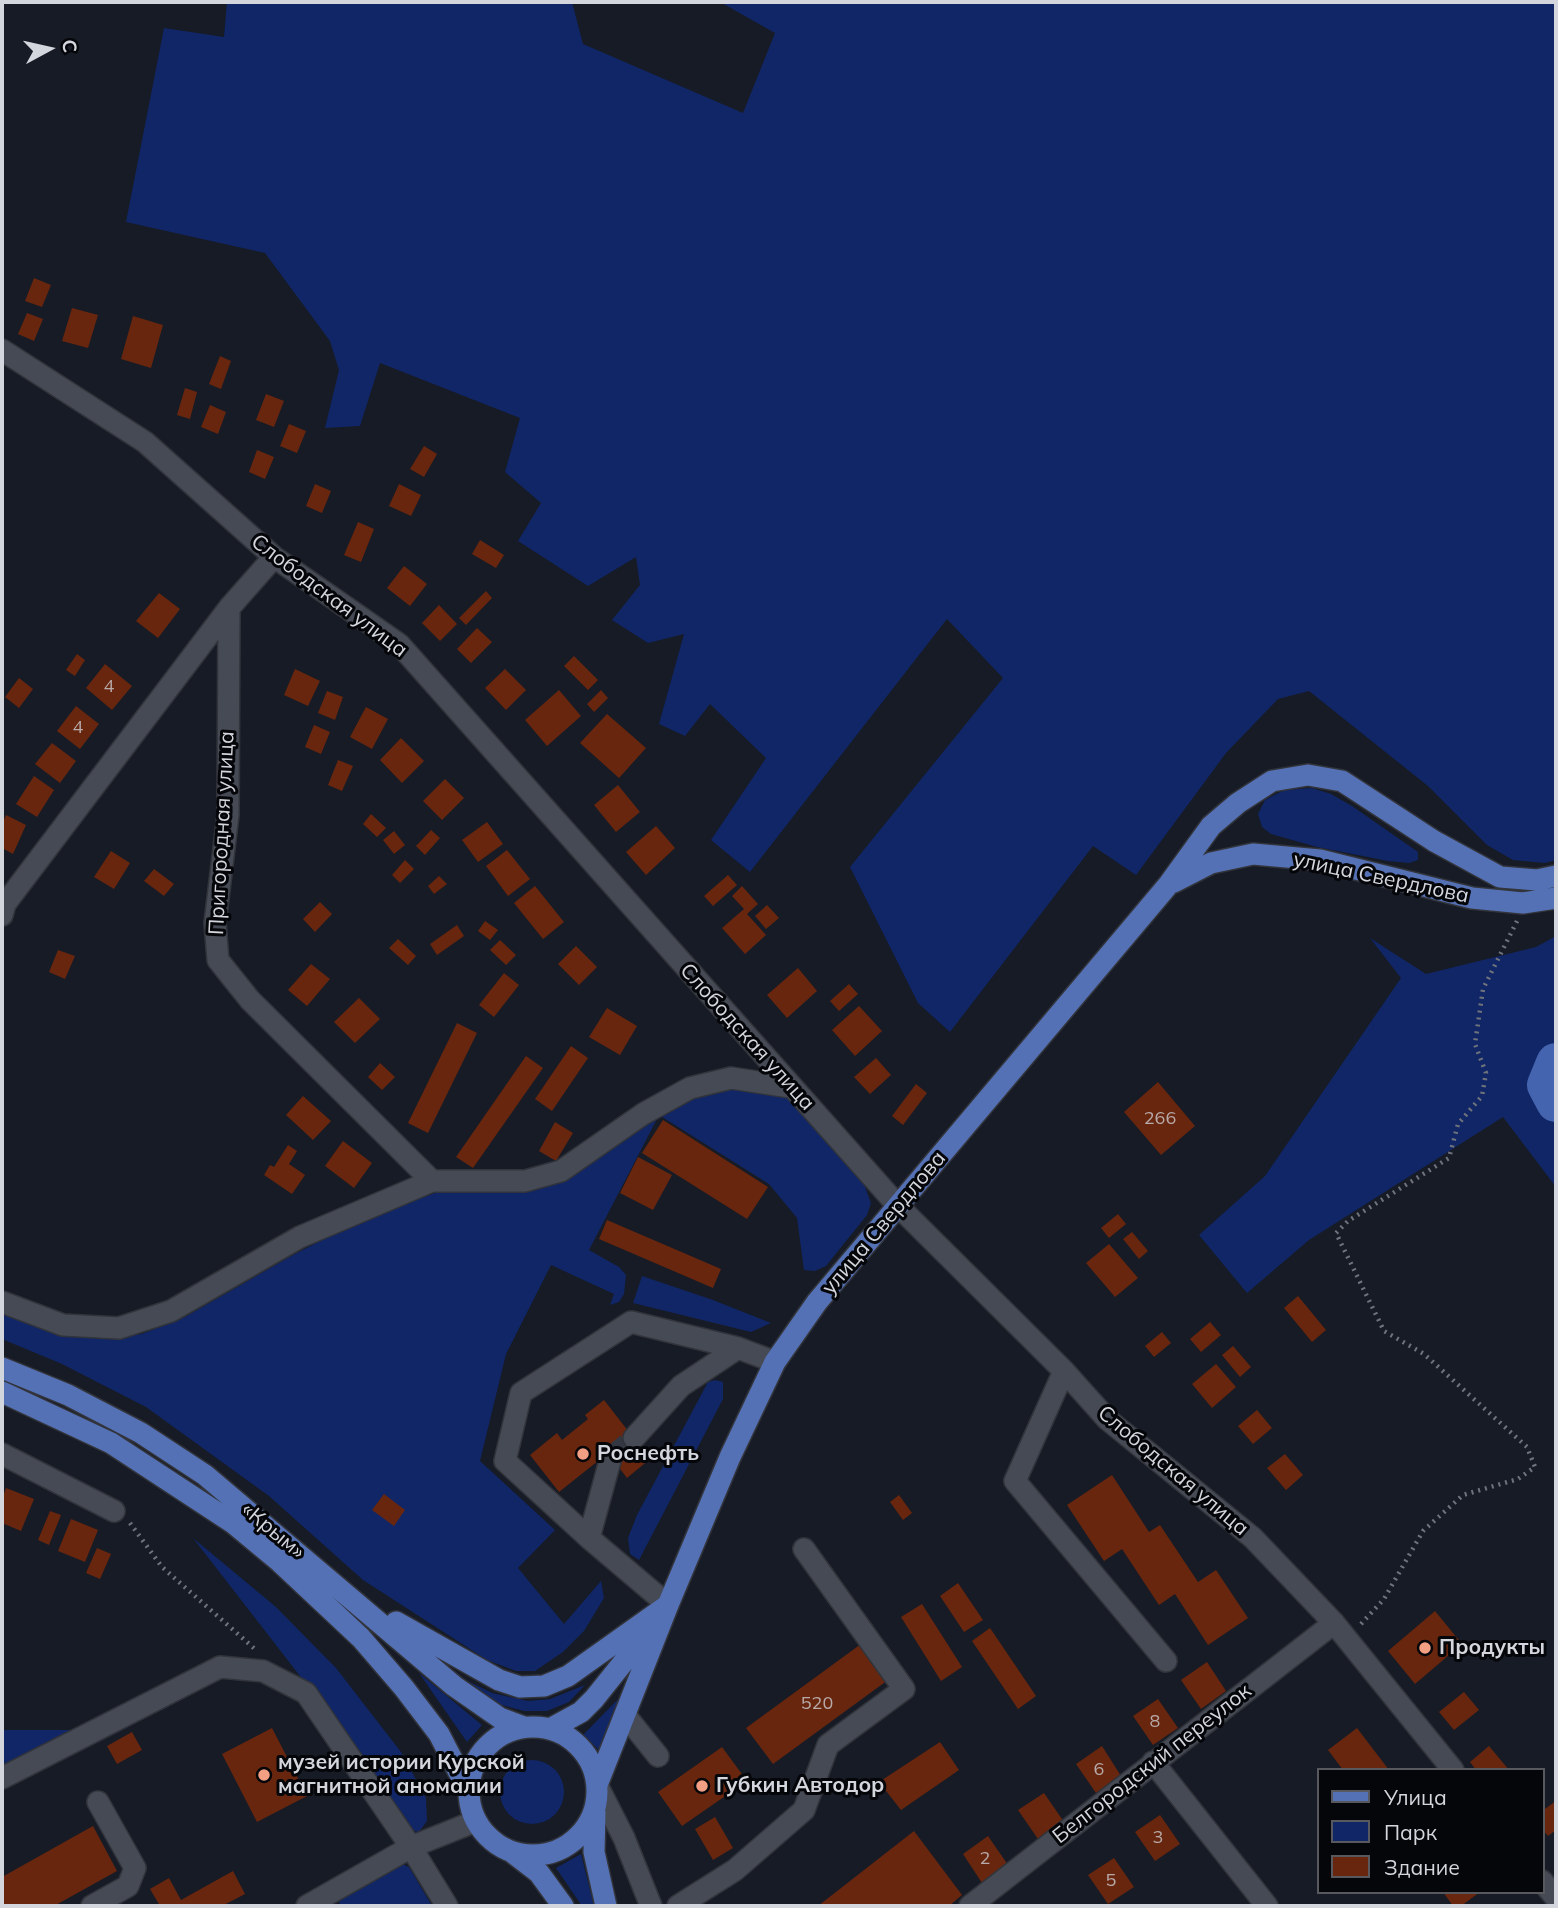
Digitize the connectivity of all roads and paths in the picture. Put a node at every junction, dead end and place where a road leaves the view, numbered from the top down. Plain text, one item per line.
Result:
1 (2, 350) edge
2 (274, 557) junction
3 (229, 608) junction
4 (1556, 876) edge
5 (1169, 884) junction
6 (1556, 898) edge
7 (1523, 902) junction
8 (2, 915) edge
9 (790, 1087) junction
10 (432, 1181) junction
11 (899, 1207) junction
12 (2, 1301) edge
13 (738, 1348) junction
14 (775, 1362) junction
15 (2, 1368) edge
16 (1064, 1371) junction
17 (2, 1392) edge
18 (634, 1438) tunnel mouth
19 (2, 1454) edge
20 (611, 1457) tunnel mouth
21 (114, 1511) joint
22 (589, 1538) junction
23 (804, 1549) dead end
24 (337, 1586) junction
25 (668, 1605) junction
26 (1334, 1623) junction
27 (1354, 1632) junction
28 (1166, 1661) dead end
29 (263, 1671) junction
30 (625, 1715) junction
31 (524, 1727) junction
32 (550, 1729) junction
33 (658, 1756) dead end
34 (1153, 1762) junction
35 (1451, 1768) edge
36 (2, 1778) edge
37 (597, 1785) junction
38 (469, 1792) junction
39 (98, 1802) dead end
40 (595, 1809) junction
41 (476, 1821) junction
42 (411, 1847) junction
43 (513, 1853) junction
44 (1544, 1883) edge
45 (1556, 1898) edge
46 (92, 1906) edge
47 (307, 1906) edge
48 (447, 1906) edge
49 (563, 1906) edge
50 (606, 1906) edge
51 (651, 1906) edge
52 (678, 1906) edge
53 (970, 1906) edge
54 (1267, 1906) edge

1 - 2 street, Слободская улица
2 - 3 street
2 - 9 street, Слободская улица
3 - 8 street
3 - 10 street, Пригородная улица
4 - 5 main road, улица Свердлова
5 - 7 main road, улица Свердлова
5 - 11 main road, улица Свердлова
6 - 7 main road, улица Свердлова
7 - 27 path
9 - 10 street
9 - 11 street, Слободская улица
10 - 12 street
11 - 14 main road, улица Свердлова
11 - 16 street, Слободская улица
13 - 14 street
13 - 18 street
13 - 22 street
14 - 25 main road, улица Свердлова
15 - 24 main road, «Крым»
16 - 26 street, Слободская улица
16 - 28 street
17 - 38 main road
19 - 21 street
20 - 22 street
21 - 29 path
22 - 25 street
23 - 52 street
24 - 25 main road
24 - 31 main road, «Крым»
25 - 30 main road
25 - 32 main road
26 - 27 street, Слободская улица
26 - 34 street, Белгородский переулок
27 - 35 street, Слободская улица
29 - 36 street
29 - 42 street
30 - 33 street
30 - 37 main road
31 - 32 main road, «Крым»
31 - 38 main road, «Крым»
32 - 37 main road, «Крым»
34 - 53 street, Белгородский переулок
34 - 54 street
37 - 40 main road, «Крым»
37 - 51 street
38 - 41 main road, «Крым»
39 - 46 street
40 - 43 main road, «Крым»
40 - 50 main road
41 - 42 street
41 - 43 main road, «Крым»
42 - 47 street
42 - 48 street
43 - 49 main road
44 - 45 street

